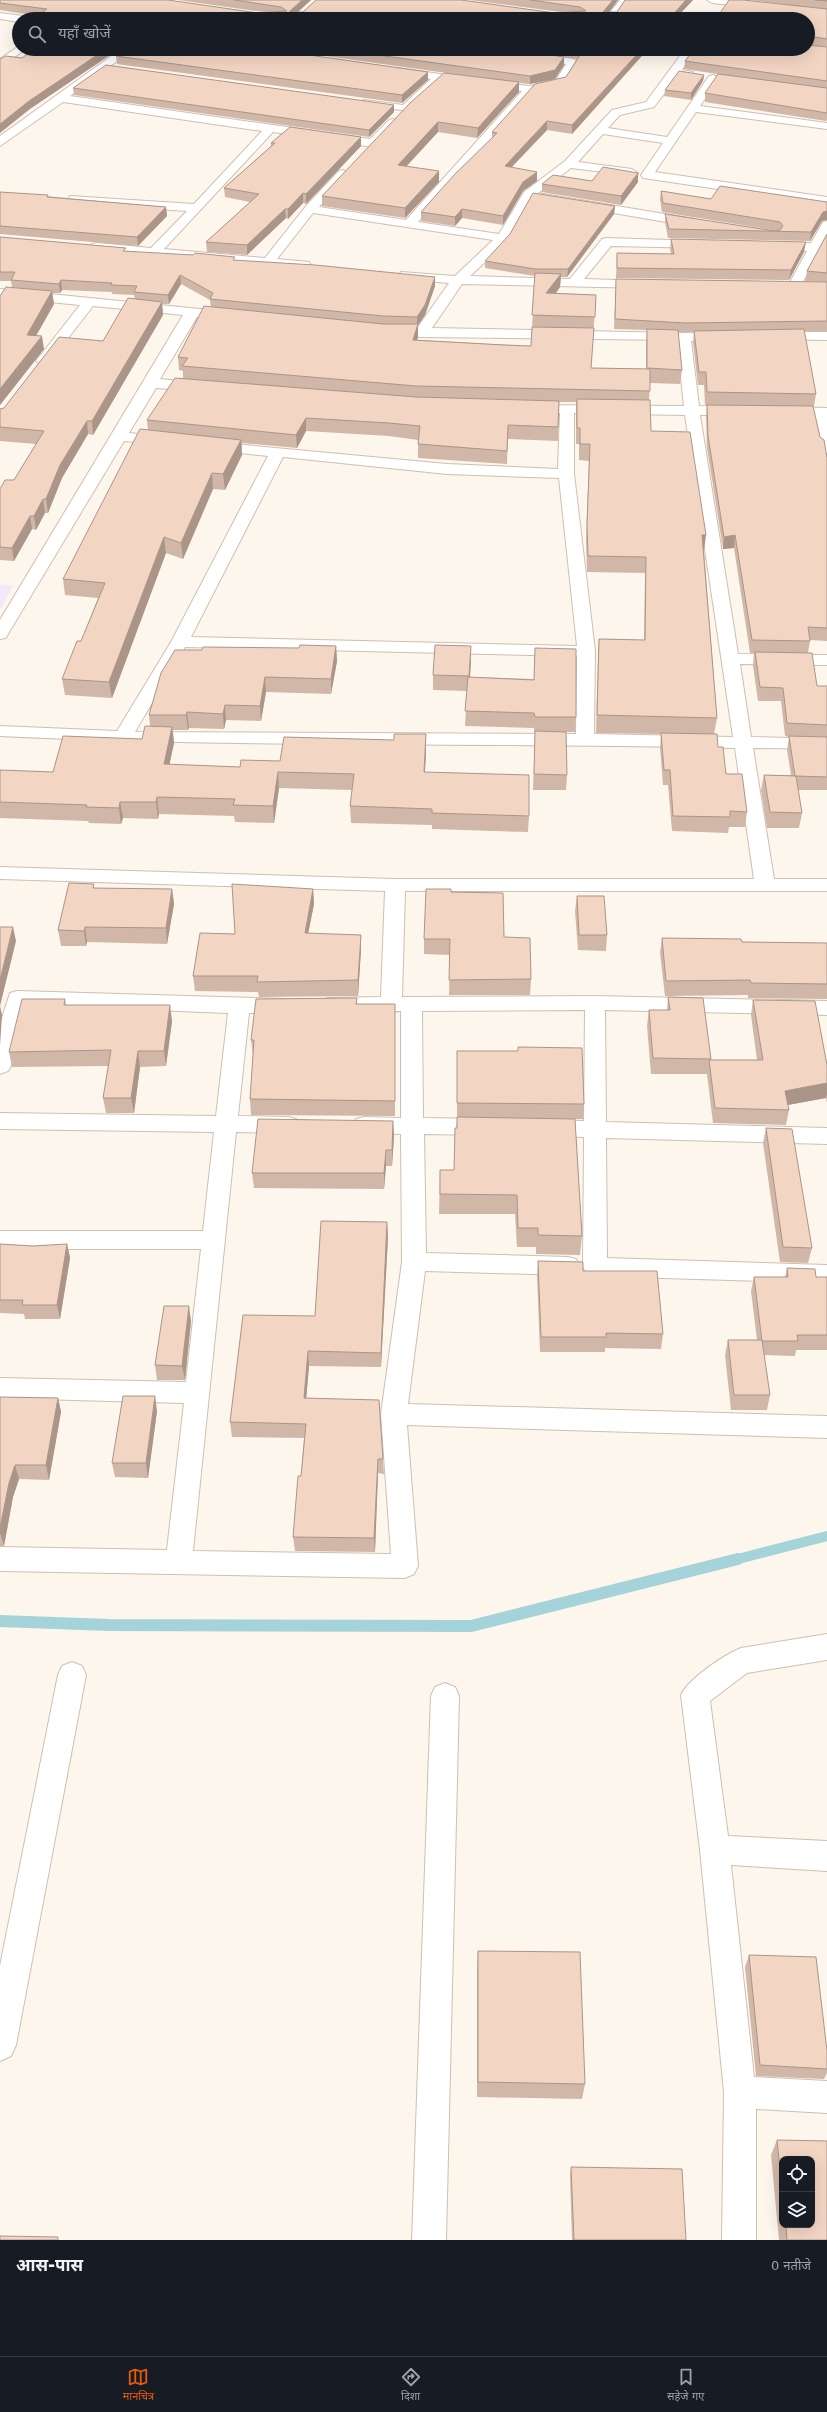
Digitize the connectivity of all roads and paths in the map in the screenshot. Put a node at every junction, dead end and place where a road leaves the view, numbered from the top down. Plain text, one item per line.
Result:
1 (625, 0) edge
2 (712, 0) edge
3 (12, 5) edge
4 (766, 6) edge
5 (615, 12) edge
6 (0, 15) edge
7 (12, 17) edge
8 (12, 55) edge
9 (119, 56) edge
10 (533, 56) edge
11 (579, 56) edge
12 (685, 56) edge
13 (573, 62) junction
14 (0, 64) edge
15 (104, 67) junction
16 (120, 69) edge
17 (387, 70) edge
18 (675, 72) junction
19 (440, 77) junction
20 (713, 78) junction
21 (455, 79) edge
22 (728, 80) edge
23 (478, 82) edge
24 (530, 89) junction
25 (59, 98) junction
26 (352, 101) edge
27 (693, 108) junction
28 (406, 109) junction
29 (827, 126) edge
30 (270, 129) junction
31 (600, 130) junction
32 (671, 141) junction
33 (0, 142) edge
34 (372, 143) junction
35 (362, 154) edge
36 (569, 164) junction
37 (352, 165) edge
38 (647, 175) junction
39 (528, 195) junction
40 (63, 199) edge
41 (827, 201) edge
42 (197, 208) junction
43 (310, 209) junction
44 (621, 211) junction
45 (409, 224) junction
46 (708, 224) edge
47 (827, 225) edge
48 (771, 234) edge
49 (503, 238) junction
50 (607, 242) junction
51 (817, 244) junction
52 (715, 245) edge
53 (85, 246) edge
54 (761, 246) edge
55 (155, 251) junction
56 (268, 262) junction
57 (315, 266) edge
58 (395, 274) edge
59 (458, 280) junction
60 (574, 283) junction
61 (661, 284) edge
62 (755, 286) edge
63 (0, 293) edge
64 (89, 302) junction
65 (191, 313) junction
66 (245, 318) edge
67 (375, 330) edge
68 (421, 332) junction
69 (758, 336) edge
70 (827, 336) edge
71 (736, 337) edge
72 (684, 338) junction
73 (34, 373) edge
74 (151, 383) junction
75 (213, 388) edge
76 (511, 408) edge
77 (567, 409) junction
78 (692, 411) junction
79 (755, 411) edge
80 (770, 411) edge
81 (822, 412) edge
82 (119, 436) junction
83 (182, 443) edge
84 (198, 445) edge
85 (827, 449) edge
86 (278, 454) junction
87 (566, 474) junction
88 (0, 634) edge
89 (180, 642) junction
90 (586, 651) junction
91 (731, 659) junction
92 (827, 660) edge
93 (0, 731) edge
94 (123, 737) junction
95 (585, 739) junction
96 (744, 743) junction
97 (827, 744) edge
98 (0, 873) edge
99 (395, 885) junction
100 (827, 885) edge
101 (765, 886) junction
102 (8, 998) edge
103 (401, 1003) junction
104 (595, 1003) junction
105 (239, 1006) junction
106 (827, 1008) edge
107 (0, 1066) edge
108 (0, 1121) edge
109 (226, 1124) junction
110 (311, 1125) edge
111 (342, 1125) edge
112 (412, 1126) junction
113 (594, 1129) junction
114 (827, 1136) edge
115 (0, 1240) edge
116 (213, 1240) junction
117 (414, 1262) junction
118 (595, 1266) junction
119 (827, 1274) edge
120 (0, 1388) edge
121 (198, 1393) junction
122 (394, 1414) junction
123 (827, 1427) edge
124 (0, 1559) edge
125 (179, 1562) junction
126 (827, 1648) edge
127 (72, 1675) dead end
128 (445, 1696) dead end
129 (715, 1850) junction
130 (827, 1856) edge
131 (0, 2045) edge
132 (740, 2092) junction
133 (827, 2097) edge
134 (429, 2240) edge
135 (739, 2240) edge

1 - 5 street
2 - 4 street
3 - 6 street
6 - 7 street
8 - 14 street
9 - 15 street
10 - 13 street
11 - 13 street
12 - 18 street
13 - 24 street
15 - 16 street
15 - 25 street
17 - 19 street
18 - 20 street
18 - 31 street
19 - 21 street
19 - 28 street
20 - 22 street
20 - 27 street
23 - 24 street
24 - 45 street
25 - 30 street
25 - 33 street
26 - 28 street
27 - 29 street
27 - 32 street
28 - 34 street
30 - 34 street
30 - 42 street
31 - 32 street
31 - 36 street
32 - 38 street
34 - 35 street
36 - 38 street
36 - 39 street
37 - 43 street
38 - 41 street
39 - 44 street
39 - 49 street
40 - 42 street
42 - 55 street
43 - 45 street
43 - 56 street
44 - 46 street
44 - 50 street
45 - 49 street
47 - 51 street
48 - 51 street
49 - 59 street
50 - 52 street
50 - 60 street
51 - 54 street
51 - 62 street
53 - 55 street
55 - 56 street
56 - 57 street
58 - 59 street
59 - 60 street
59 - 68 street
60 - 61 street
63 - 64 street
64 - 65 street
64 - 73 street
65 - 66 street
65 - 74 street
67 - 68 street
68 - 72 street
69 - 70 street
71 - 72 street
72 - 78 street
74 - 75 street
74 - 82 street
76 - 77 street
77 - 78 street
77 - 87 street
78 - 79 street
78 - 91 street
80 - 81 street
81 - 85 street
82 - 83 street
82 - 88 street
84 - 86 street
86 - 87 street
86 - 89 street
87 - 90 street
89 - 90 street
89 - 94 street
90 - 95 street
91 - 92 street
91 - 96 street
93 - 94 street
94 - 95 street
95 - 96 street
96 - 97 street
96 - 101 street
98 - 99 street
99 - 101 street
99 - 103 street
100 - 101 street
102 - 105 street
102 - 107 street
103 - 104 street
103 - 105 street
103 - 112 street
104 - 106 street
104 - 113 street
105 - 109 street
108 - 109 street
109 - 110 street
109 - 116 street
111 - 112 street
112 - 113 street
112 - 117 street
113 - 114 street
113 - 118 street
115 - 116 street
116 - 121 street
117 - 118 street
117 - 122 street
118 - 119 street
120 - 121 street
121 - 125 street
122 - 123 street
122 - 125 street
124 - 125 street
126 - 129 street
127 - 131 street
128 - 134 street
129 - 130 street
129 - 132 street
132 - 133 street
132 - 135 street

